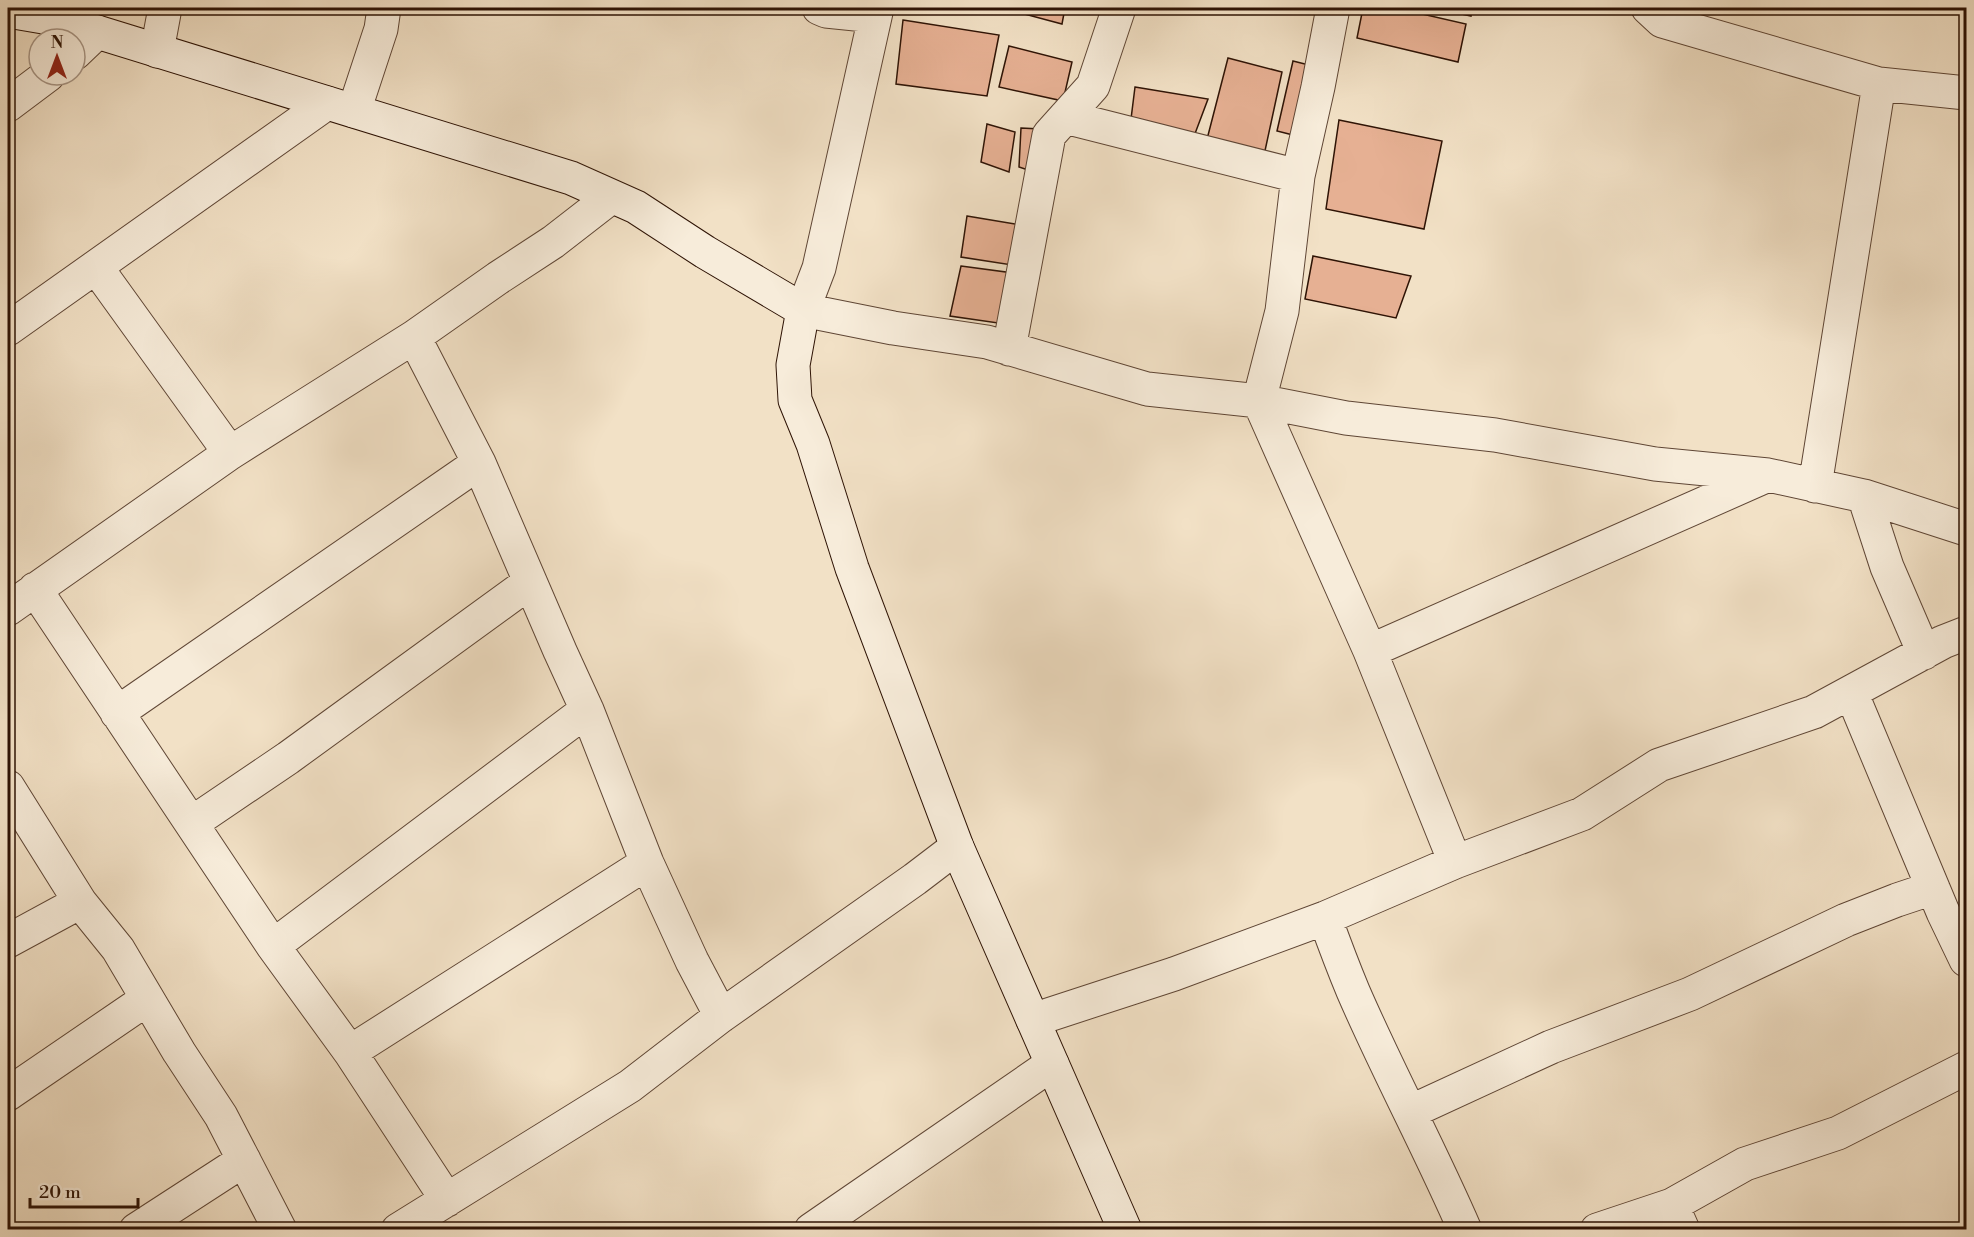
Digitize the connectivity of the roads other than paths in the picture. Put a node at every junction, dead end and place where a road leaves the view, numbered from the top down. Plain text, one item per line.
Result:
1 (165, 8) edge
2 (384, 8) edge
3 (819, 8) edge
4 (1119, 8) edge
5 (1333, 8) edge
6 (1648, 8) edge
7 (8, 11) edge
8 (876, 12) edge
9 (66, 27) edge
10 (87, 42) edge
11 (157, 51) junction
12 (1879, 84) junction
13 (32, 87) edge
14 (1966, 93) edge
15 (8, 105) edge
16 (341, 107) junction
17 (1065, 117) junction
18 (1298, 176) junction
19 (611, 196) junction
20 (96, 267) junction
21 (803, 310) junction
22 (8, 329) edge
23 (414, 336) junction
24 (1009, 349) junction
25 (1259, 401) junction
26 (230, 453) junction
27 (479, 463) junction
28 (1768, 475) junction
29 (1815, 486) junction
30 (1864, 496) junction
31 (1966, 529) edge
32 (530, 582) junction
33 (35, 589) junction
34 (8, 609) edge
35 (1966, 633) edge
36 (1370, 651) junction
37 (1924, 653) junction
38 (1851, 692) junction
39 (587, 710) junction
40 (117, 713) junction
41 (9, 792) edge
42 (192, 823) junction
43 (957, 847) junction
44 (1455, 862) junction
45 (647, 863) junction
46 (1933, 888) junction
47 (80, 902) junction
48 (1325, 918) junction
49 (8, 941) edge
50 (273, 946) junction
51 (1966, 960) edge
52 (147, 999) junction
53 (721, 1016) junction
54 (1033, 1020) junction
55 (350, 1052) junction
56 (1052, 1064) junction
57 (1966, 1068) edge
58 (8, 1094) edge
59 (1410, 1112) junction
60 (244, 1160) junction
61 (447, 1200) junction
62 (1678, 1217) edge
63 (135, 1230) edge
64 (280, 1230) edge
65 (398, 1230) edge
66 (811, 1230) edge
67 (1125, 1230) edge
68 (1465, 1230) edge
69 (1597, 1230) edge

1 - 11 street
2 - 16 street
3 - 8 street
4 - 17 street
5 - 18 street
6 - 12 street
7 - 9 street
8 - 21 street
10 - 11 street
11 - 16 street
12 - 14 street
12 - 29 street
13 - 15 street
16 - 19 street
16 - 20 street
17 - 18 street
17 - 24 street
18 - 25 street
19 - 21 street
19 - 23 street
20 - 22 street
20 - 26 street
21 - 24 street
21 - 43 street
23 - 26 street
23 - 27 street
24 - 25 street
25 - 28 street
25 - 36 street
26 - 33 street
27 - 32 street
27 - 40 street
28 - 29 street
28 - 36 street
29 - 30 street
30 - 31 street
30 - 37 street
32 - 39 street
32 - 42 street
33 - 34 street
33 - 40 street
35 - 37 street
36 - 44 street
37 - 38 street
38 - 44 street
38 - 46 street
39 - 45 street
39 - 50 street
40 - 42 street
41 - 47 street
42 - 50 street
43 - 53 street
43 - 54 street
44 - 48 street
45 - 53 street
45 - 55 street
46 - 51 street
46 - 59 street
47 - 49 street
47 - 52 street
48 - 54 street
48 - 59 street
50 - 55 street
52 - 58 street
52 - 60 street
53 - 61 street
54 - 56 street
55 - 61 street
56 - 66 street
56 - 67 street
57 - 62 street
59 - 68 street
60 - 63 street
60 - 64 street
61 - 65 street
62 - 69 street

